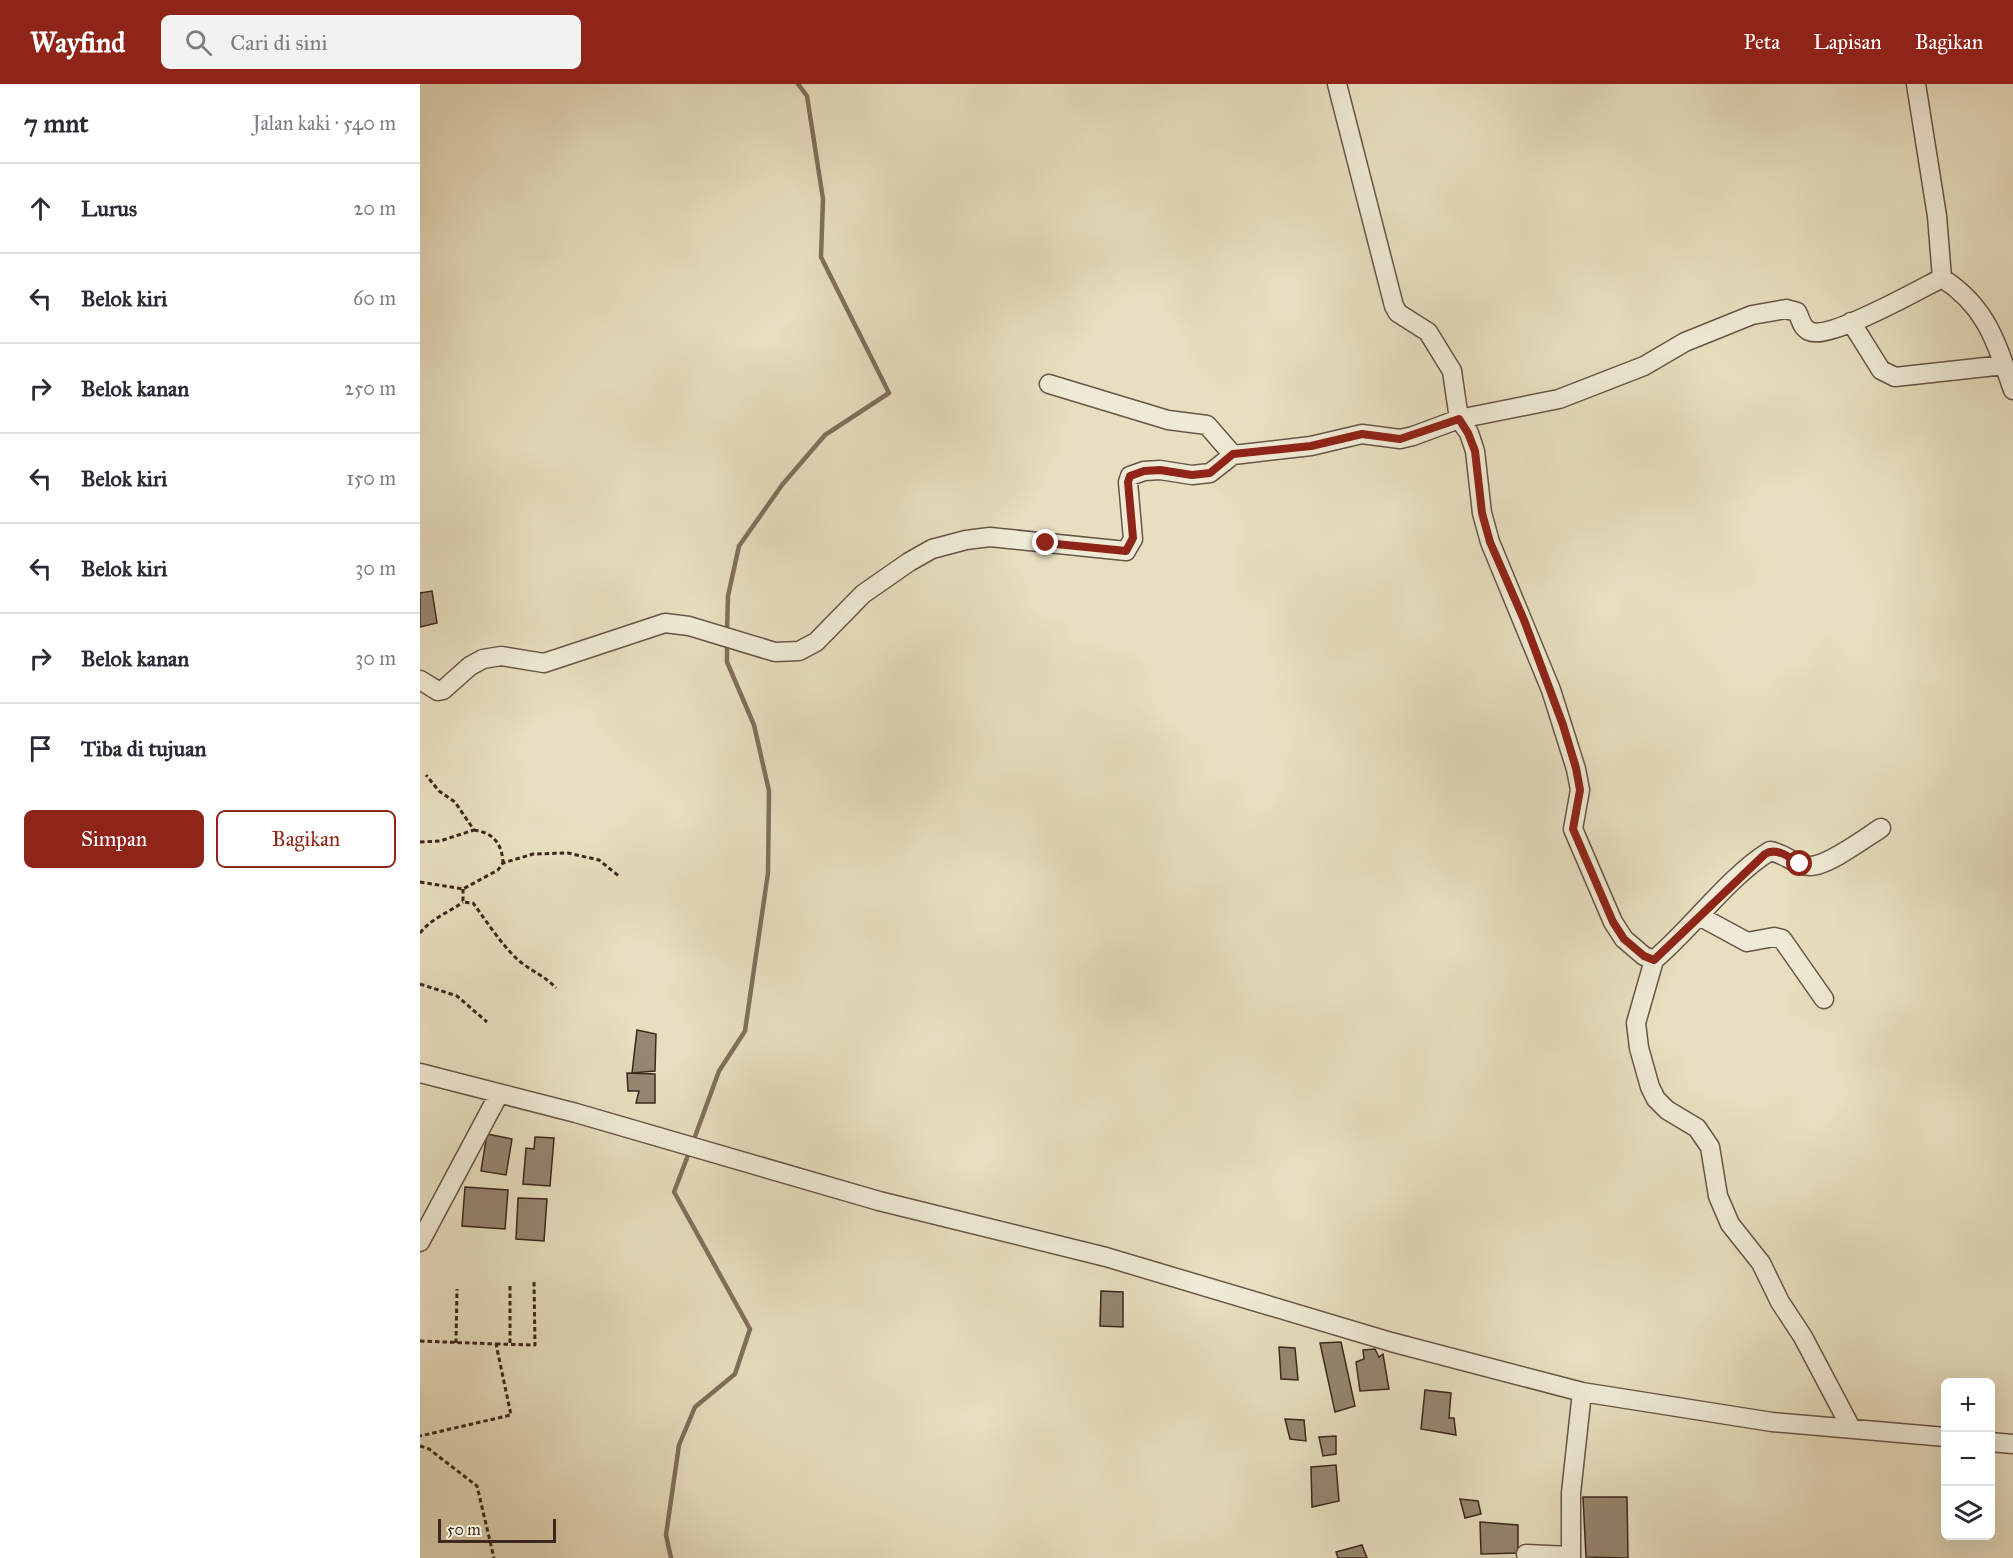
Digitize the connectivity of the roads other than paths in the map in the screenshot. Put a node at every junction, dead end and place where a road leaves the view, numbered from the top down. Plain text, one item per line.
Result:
1 (1337, 84) edge
2 (1916, 84) edge
3 (1942, 278) junction
4 (1851, 322) junction
5 (2004, 365) junction
6 (1049, 384) dead end
7 (2013, 390) edge
8 (1459, 419) junction
9 (1233, 454) junction
10 (420, 680) edge
11 (1881, 828) dead end
12 (1701, 917) junction
13 (1654, 960) junction
14 (1824, 999) dead end
15 (420, 1073) edge
16 (499, 1094) junction
17 (420, 1242) edge
18 (1582, 1392) junction
19 (1851, 1428) junction
20 (1941, 1437) edge
21 (1995, 1442) edge
22 (2013, 1444) edge
23 (1526, 1554) dead end
24 (1570, 1557) edge

1 - 8 street
2 - 3 street
3 - 4 street
3 - 5 street
4 - 5 street
4 - 8 street
5 - 7 street
6 - 9 street
8 - 9 street
8 - 13 street
9 - 10 street
11 - 12 street
12 - 13 street
12 - 14 street
13 - 19 street
15 - 16 street
16 - 17 street
16 - 18 street
18 - 19 street
18 - 24 street
19 - 20 street
21 - 22 street
23 - 24 street

